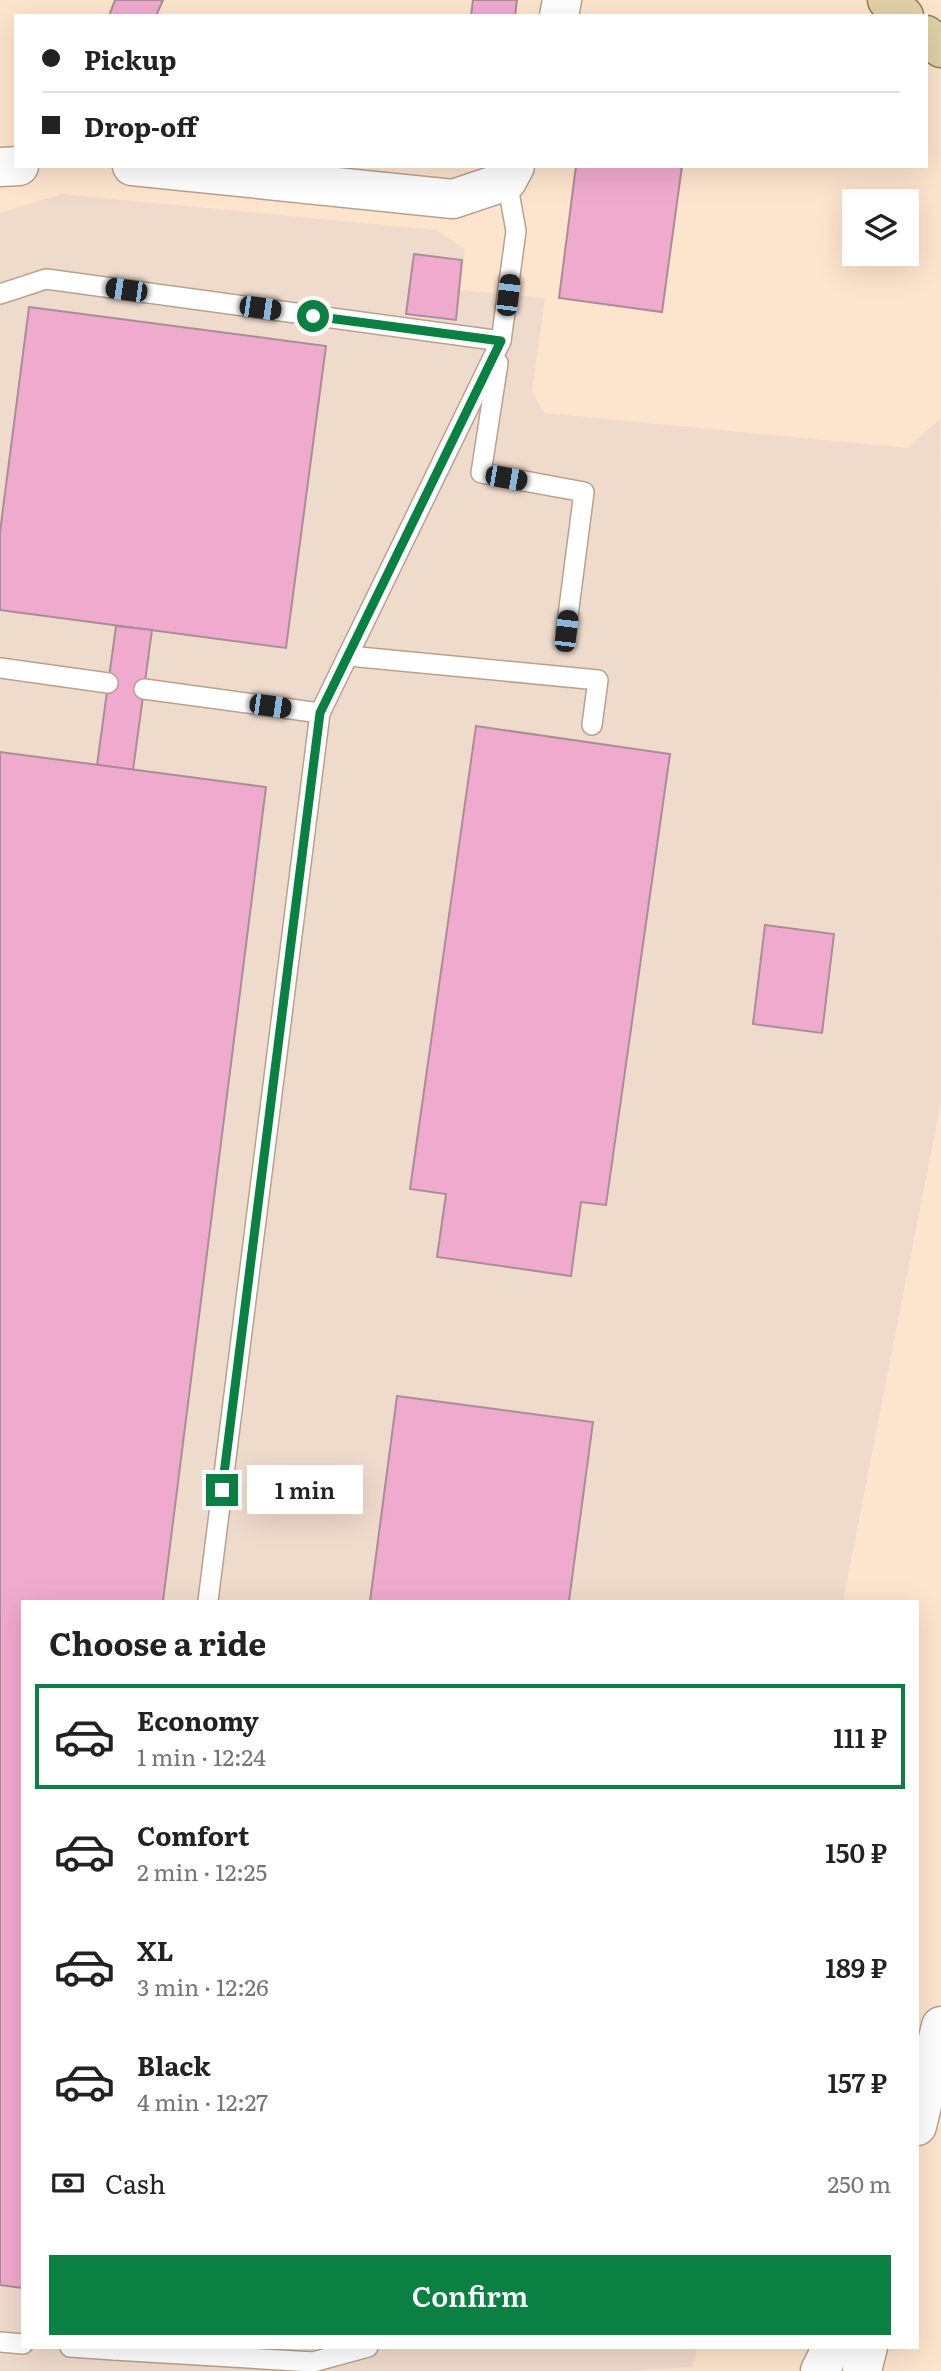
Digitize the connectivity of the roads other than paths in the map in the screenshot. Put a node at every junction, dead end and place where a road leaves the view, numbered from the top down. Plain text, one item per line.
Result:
1 (887, 0) edge
2 (902, 14) edge
3 (151, 168) edge
4 (511, 174) edge
5 (0, 294) edge
6 (501, 341) junction
7 (566, 631) dead end
8 (348, 656) junction
9 (0, 668) edge
10 (108, 683) dead end
11 (144, 689) dead end
12 (320, 713) junction
13 (592, 725) dead end
14 (208, 1600) edge
15 (941, 2026) edge
16 (919, 2118) edge
17 (0, 2342) edge
18 (21, 2344) edge
19 (128, 2349) edge
20 (361, 2349) edge
21 (831, 2349) edge
22 (867, 2349) edge
23 (820, 2371) edge
24 (862, 2371) edge

1 - 2 main road
3 - 4 street
4 - 6 lane
5 - 6 lane
6 - 7 lane
6 - 8 lane
8 - 12 lane
8 - 13 lane
9 - 10 lane
11 - 12 lane
12 - 14 lane
15 - 16 street
17 - 18 lane
19 - 20 lane
21 - 23 street
22 - 24 street

